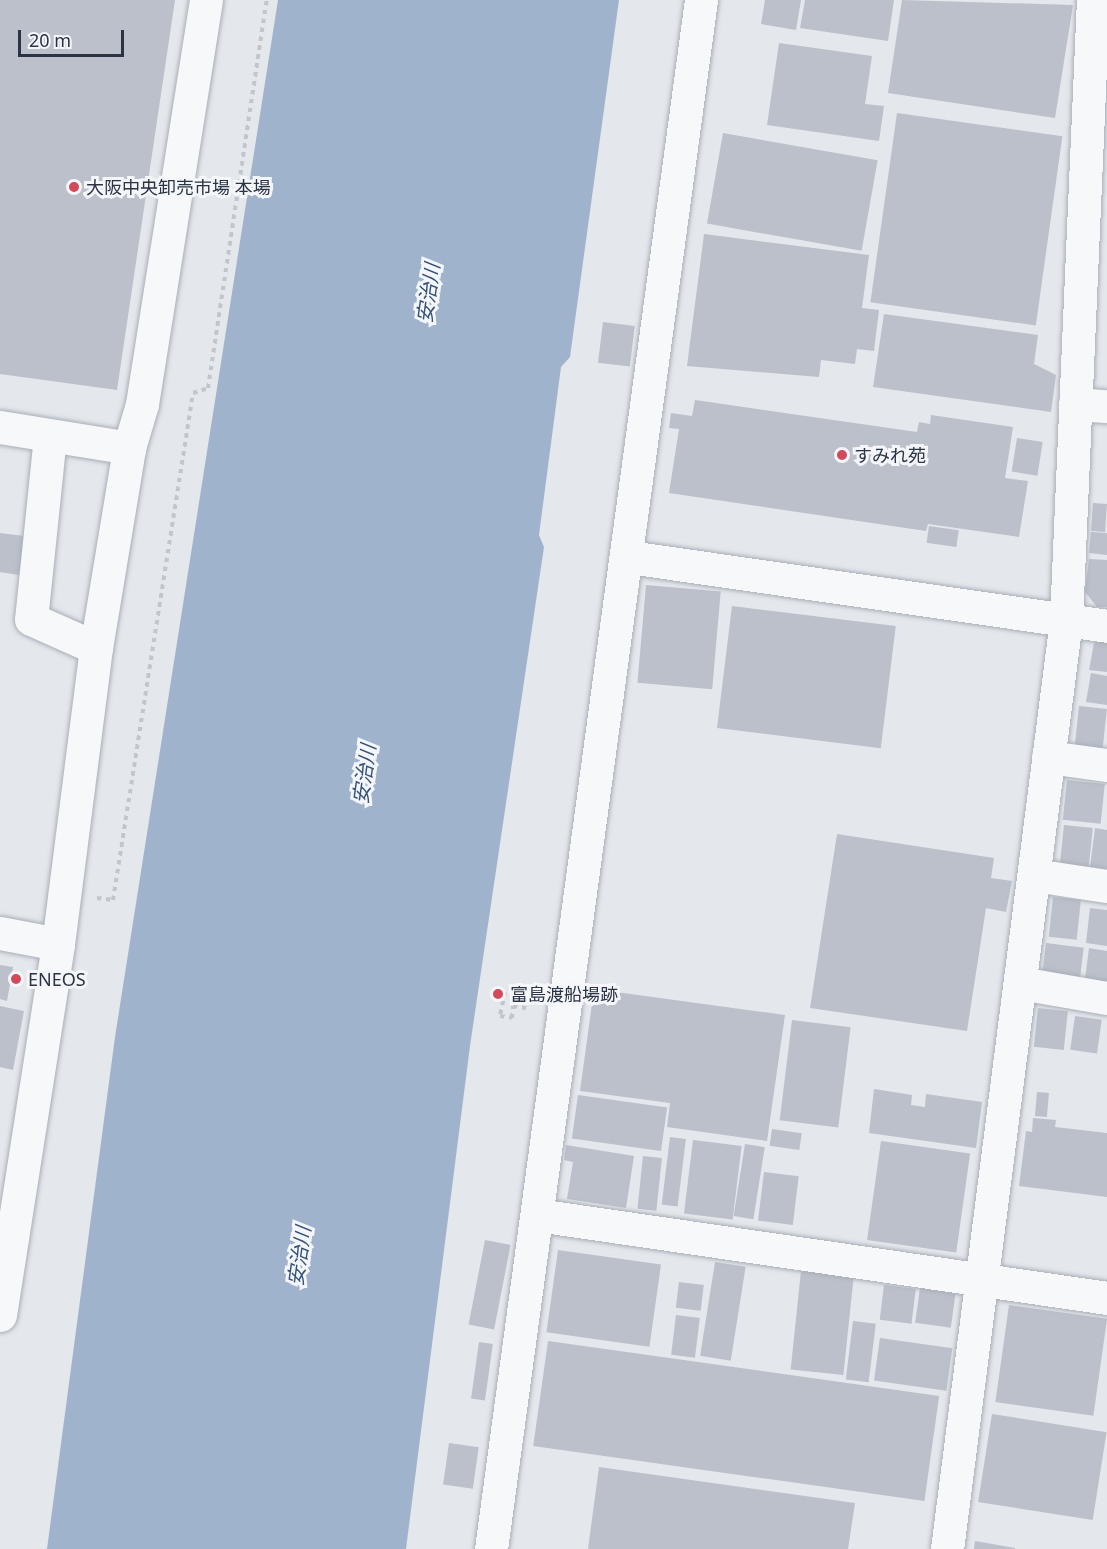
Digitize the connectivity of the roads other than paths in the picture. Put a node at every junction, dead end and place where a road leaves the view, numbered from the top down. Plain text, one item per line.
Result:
1 (206, 0) edge
2 (701, 0) edge
3 (1093, 0) edge
4 (1075, 404) junction
5 (1107, 406) edge
6 (0, 427) edge
7 (50, 436) junction
8 (129, 448) junction
9 (629, 557) junction
10 (1066, 620) junction
11 (1107, 626) edge
12 (96, 648) junction
13 (1048, 757) junction
14 (1107, 765) edge
15 (1034, 875) junction
16 (1107, 886) edge
17 (0, 933) edge
18 (58, 944) junction
19 (1020, 983) junction
20 (1107, 998) edge
21 (537, 1215) junction
22 (984, 1278) junction
23 (1107, 1298) edge
24 (0, 1315) edge
25 (491, 1549) edge
26 (946, 1549) edge

1 - 8 street
2 - 9 street
3 - 4 street
4 - 5 street
4 - 10 street
6 - 7 street
7 - 8 street
7 - 12 street
8 - 12 street
9 - 10 street
9 - 21 street
10 - 11 street
10 - 13 street
12 - 18 street
13 - 14 street
13 - 15 street
15 - 16 street
15 - 19 street
17 - 18 street
18 - 24 street
19 - 20 street
19 - 22 street
21 - 22 street
21 - 25 street
22 - 23 street
22 - 26 street

